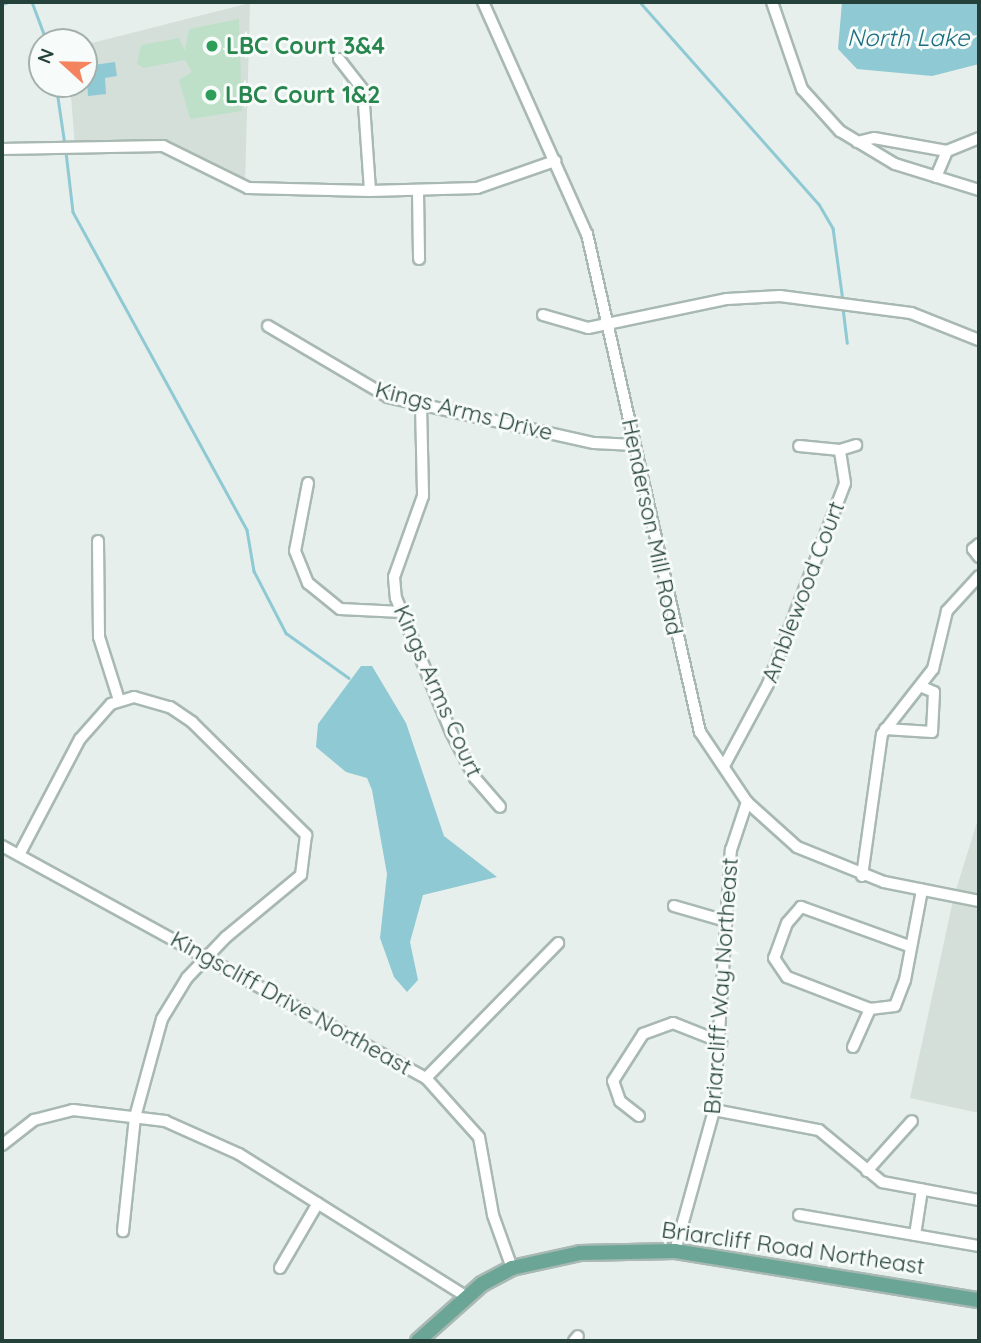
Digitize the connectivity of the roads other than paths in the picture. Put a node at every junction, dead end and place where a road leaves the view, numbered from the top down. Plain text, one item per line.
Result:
1 (483, 2) edge
2 (772, 2) edge
3 (339, 59) dead end
4 (979, 138) edge
5 (857, 142) junction
6 (2, 149) edge
7 (947, 151) junction
8 (555, 161) junction
9 (936, 177) junction
10 (979, 190) edge
11 (370, 191) junction
12 (418, 192) junction
13 (419, 259) dead end
14 (543, 315) dead end
15 (611, 324) junction
16 (268, 326) dead end
17 (979, 340) edge
18 (421, 405) junction
19 (635, 445) junction
20 (856, 445) dead end
21 (799, 446) dead end
22 (840, 450) junction
23 (308, 483) dead end
24 (98, 541) dead end
25 (979, 544) edge
26 (979, 557) edge
27 (979, 576) edge
28 (402, 612) junction
29 (920, 686) junction
30 (119, 700) junction
31 (886, 729) junction
32 (724, 766) junction
33 (747, 802) junction
34 (500, 807) dead end
35 (2, 846) edge
36 (19, 855) junction
37 (862, 876) junction
38 (922, 890) junction
39 (979, 901) edge
40 (674, 906) dead end
41 (726, 921) junction
42 (558, 943) dead end
43 (909, 946) junction
44 (209, 961) junction
45 (870, 1009) junction
46 (721, 1042) junction
47 (853, 1047) dead end
48 (426, 1078) junction
49 (714, 1110) junction
50 (639, 1116) dead end
51 (135, 1117) junction
52 (912, 1121) dead end
53 (2, 1145) edge
54 (867, 1171) junction
55 (922, 1190) junction
56 (979, 1200) edge
57 (318, 1203) junction
58 (799, 1215) dead end
59 (123, 1231) dead end
60 (915, 1236) junction
61 (979, 1246) edge
62 (676, 1251) junction
63 (280, 1268) dead end
64 (512, 1268) junction
65 (465, 1296) junction
66 (979, 1300) edge
67 (418, 1341) edge

1 - 8 street, Henderson Mill Road
2 - 5 street
3 - 11 street
4 - 7 street
5 - 7 street
5 - 9 street
6 - 11 street
7 - 9 street
8 - 12 street
8 - 15 street, Henderson Mill Road
9 - 10 street
11 - 12 street
12 - 13 street
14 - 15 street
15 - 17 street
15 - 19 street, Henderson Mill Road
16 - 18 street, Kings Arms Drive
18 - 19 street, Kings Arms Drive
18 - 28 street, Kings Arms Court
19 - 32 street, Henderson Mill Road
20 - 22 street
21 - 22 street
22 - 32 street, Amblewood Court
23 - 28 street
24 - 30 street
25 - 26 street
27 - 29 street
28 - 34 street, Kings Arms Court
29 - 31 street
29 - 31 street
30 - 36 street
30 - 44 street
31 - 37 street
32 - 33 street, Henderson Mill Road
33 - 37 street, Henderson Mill Road
33 - 41 street, Briarcliff Way Northeast
35 - 36 street, Kingscliff Drive Northeast
36 - 44 street, Kingscliff Drive Northeast
37 - 38 street, Henderson Mill Road
38 - 39 street, Henderson Mill Road
38 - 43 street
40 - 41 street
41 - 46 street, Briarcliff Way Northeast
42 - 48 street
43 - 45 street
43 - 45 street
44 - 48 street, Kingscliff Drive Northeast
44 - 51 street
45 - 47 street
46 - 49 street, Briarcliff Way Northeast
46 - 50 street
48 - 64 street, Kingscliff Drive Northeast
49 - 54 street
49 - 62 street, Briarcliff Way Northeast
51 - 53 street
51 - 57 street
51 - 59 street
52 - 54 street
54 - 55 street
55 - 56 street
55 - 60 street
57 - 63 street
57 - 65 street
58 - 60 street
60 - 61 street
62 - 64 main road, Briarcliff Road Northeast
62 - 66 main road, Briarcliff Road Northeast
64 - 65 main road, Briarcliff Road Northeast
65 - 67 main road, Briarcliff Road Northeast

